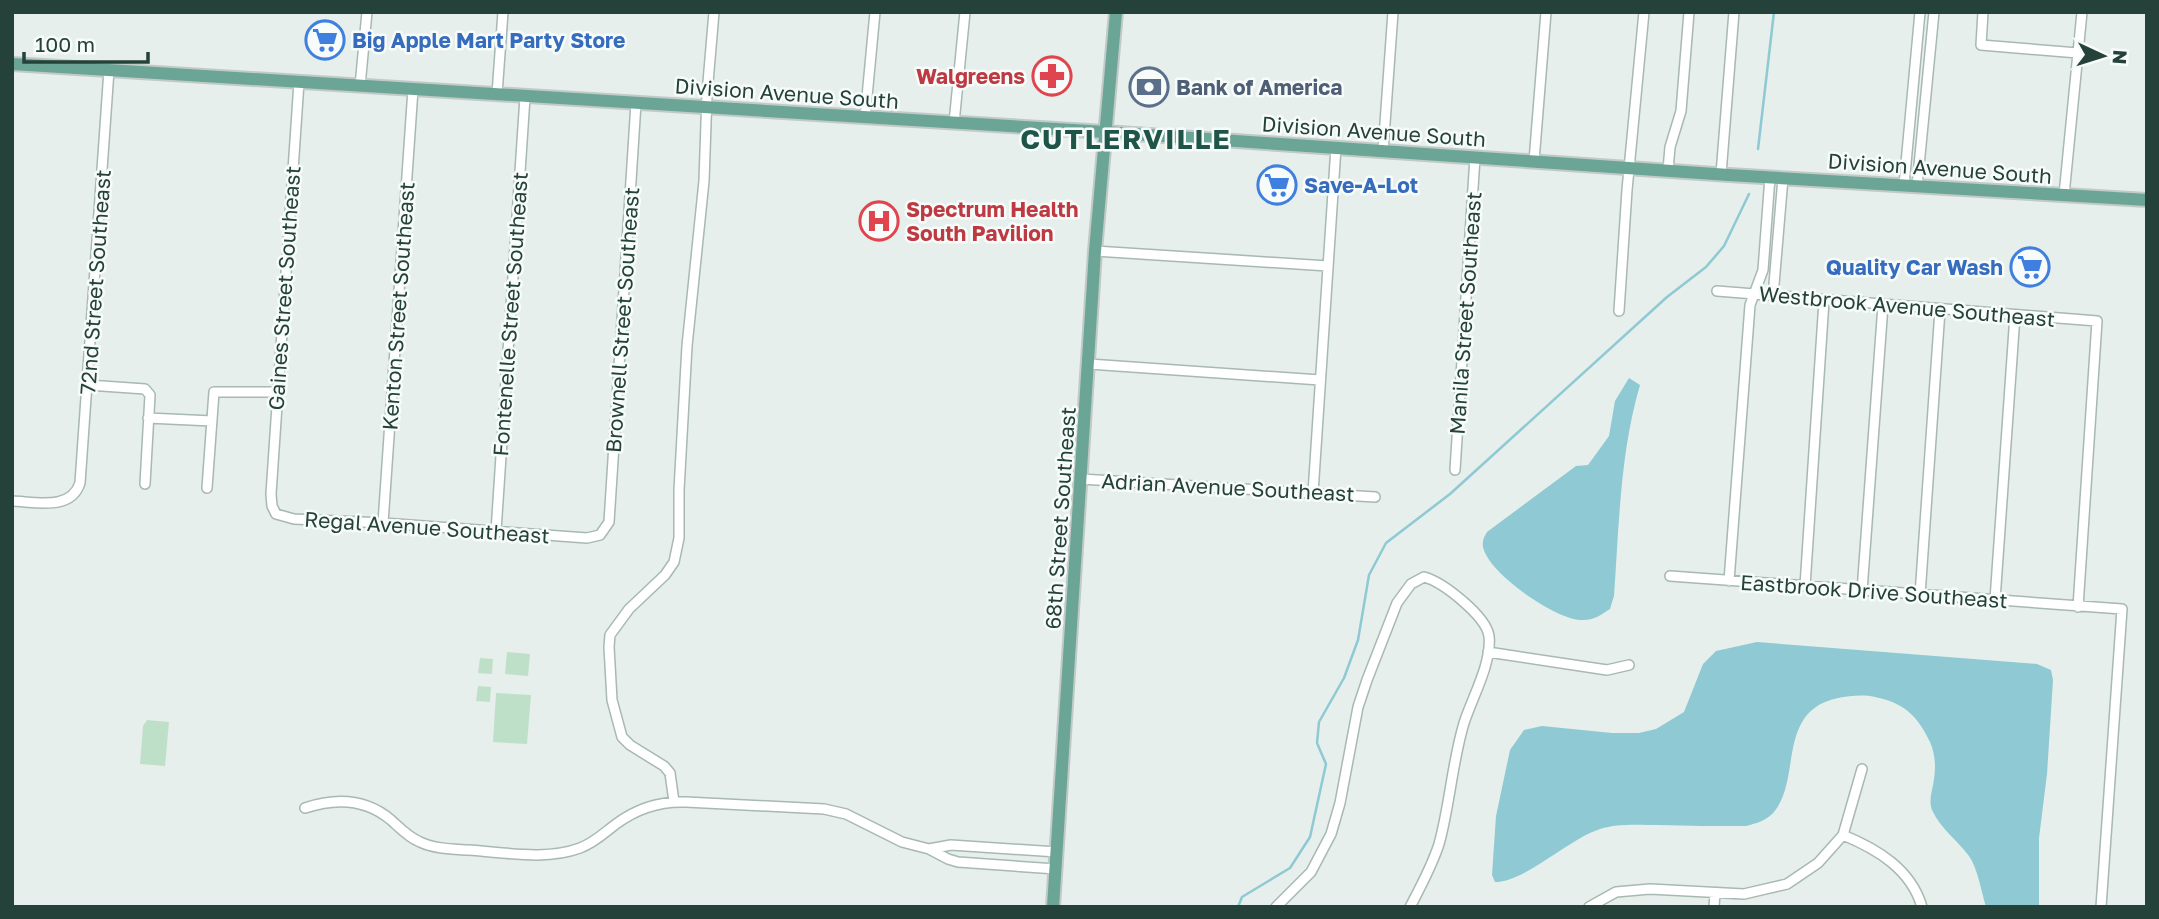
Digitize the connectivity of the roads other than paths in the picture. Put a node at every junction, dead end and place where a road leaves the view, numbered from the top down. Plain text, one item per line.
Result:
1 (367, 12) edge
2 (503, 12) edge
3 (714, 12) edge
4 (876, 12) edge
5 (965, 12) edge
6 (1116, 12) edge
7 (1393, 12) edge
8 (1546, 12) edge
9 (1644, 12) edge
10 (1689, 12) edge
11 (1734, 12) edge
12 (1920, 12) edge
13 (1934, 12) edge
14 (1983, 12) edge
15 (2082, 12) edge
16 (2078, 53) junction
17 (12, 64) edge
18 (109, 70) junction
19 (299, 82) junction
20 (360, 86) junction
21 (413, 89) junction
22 (497, 94) junction
23 (525, 97) junction
24 (636, 103) junction
25 (707, 107) junction
26 (865, 118) junction
27 (954, 123) junction
28 (1105, 132) junction
29 (1336, 147) junction
30 (1383, 150) junction
31 (1475, 157) junction
32 (1534, 161) junction
33 (1630, 167) junction
34 (1668, 170) junction
35 (1721, 174) junction
36 (1777, 177) junction
37 (1904, 186) junction
38 (1917, 186) junction
39 (2064, 195) junction
40 (2147, 200) edge
41 (1095, 250) junction
42 (1328, 266) junction
43 (1717, 292) dead end
44 (1754, 294) junction
45 (1773, 296) junction
46 (1824, 301) junction
47 (1882, 305) junction
48 (1940, 310) junction
49 (1619, 311) dead end
50 (2015, 315) junction
51 (1089, 364) junction
52 (1320, 380) junction
53 (88, 385) junction
54 (277, 392) junction
55 (148, 418) junction
56 (212, 421) junction
57 (1455, 470) dead end
58 (1082, 479) junction
59 (145, 484) dead end
60 (207, 488) dead end
61 (1313, 493) junction
62 (271, 494) joint
63 (1375, 497) dead end
64 (12, 501) edge
65 (383, 523) junction
66 (496, 531) junction
67 (600, 535) joint
68 (1670, 576) dead end
69 (1729, 581) junction
70 (1805, 586) junction
71 (1862, 591) junction
72 (1920, 595) junction
73 (1995, 600) junction
74 (2078, 607) junction
75 (1488, 652) junction
76 (1629, 665) dead end
77 (1862, 769) dead end
78 (674, 802) junction
79 (305, 808) dead end
80 (1843, 835) junction
81 (929, 849) junction
82 (1057, 852) junction
83 (1056, 869) junction
84 (1715, 893) junction
85 (1054, 907) edge
86 (1276, 907) edge
87 (1410, 907) edge
88 (1589, 907) edge
89 (1714, 907) edge
90 (1922, 907) edge
91 (2101, 907) edge

1 - 20 street
2 - 22 street
3 - 25 street
4 - 26 street
5 - 27 street
6 - 28 main road, 68th Street Southeast
7 - 30 street
8 - 32 street
9 - 33 street
10 - 34 street
11 - 35 street
12 - 37 street
13 - 38 street
14 - 16 street
15 - 16 street
16 - 39 street
17 - 18 main road, Division Avenue South
18 - 19 main road, Division Avenue South
18 - 53 street, 72nd Street Southeast
19 - 20 main road, Division Avenue South
19 - 54 street, Gaines Street Southeast
20 - 21 main road, Division Avenue South
21 - 22 main road, Division Avenue South
21 - 65 street, Kenton Street Southeast
22 - 23 main road, Division Avenue South
23 - 24 main road, Division Avenue South
23 - 66 street, Fontenelle Street Southeast
24 - 25 main road, Division Avenue South
24 - 67 street, Brownell Street Southeast
25 - 26 main road, Division Avenue South
25 - 78 street
26 - 27 main road, Division Avenue South
27 - 28 main road, Division Avenue South
28 - 29 main road, Division Avenue South
28 - 41 main road, 68th Street Southeast
29 - 30 main road, Division Avenue South
29 - 42 street
30 - 31 main road, Division Avenue South
31 - 32 main road, Division Avenue South
31 - 57 street, Manila Street Southeast
32 - 33 main road, Division Avenue South
33 - 34 main road, Division Avenue South
33 - 49 street
34 - 35 main road, Division Avenue South
35 - 36 main road, Division Avenue South
36 - 37 main road, Division Avenue South
36 - 44 street
36 - 45 street
37 - 38 main road, Division Avenue South
38 - 39 main road, Division Avenue South
39 - 40 main road, Division Avenue South
41 - 42 street
41 - 51 main road, 68th Street Southeast
42 - 52 street
43 - 44 street, Westbrook Avenue Southeast
44 - 45 street, Westbrook Avenue Southeast
44 - 69 street
45 - 46 street, Westbrook Avenue Southeast
46 - 47 street, Westbrook Avenue Southeast
46 - 70 street
47 - 48 street, Westbrook Avenue Southeast
47 - 71 street
48 - 50 street, Westbrook Avenue Southeast
48 - 72 street
50 - 73 street
50 - 74 street, Westbrook Avenue Southeast
51 - 52 street
51 - 58 main road, 68th Street Southeast
52 - 61 street
53 - 55 street
53 - 64 street, 72nd Street Southeast
54 - 56 street
54 - 62 street, Gaines Street Southeast
55 - 56 street
55 - 59 street
56 - 60 street
58 - 61 street, Adrian Avenue Southeast
58 - 82 main road, 68th Street Southeast
61 - 63 street, Adrian Avenue Southeast
62 - 65 street, Regal Avenue Southeast
65 - 66 street, Regal Avenue Southeast
66 - 67 street, Regal Avenue Southeast
68 - 69 street, Eastbrook Drive Southeast
69 - 70 street, Eastbrook Drive Southeast
70 - 71 street, Eastbrook Drive Southeast
71 - 72 street, Eastbrook Drive Southeast
72 - 73 street, Eastbrook Drive Southeast
73 - 74 street, Eastbrook Drive Southeast
74 - 91 street, Eastbrook Drive Southeast
75 - 76 street
75 - 86 street
75 - 87 street
77 - 80 street
78 - 79 street
78 - 81 street
80 - 84 street
80 - 90 street
81 - 82 street
81 - 83 street
82 - 83 main road, 68th Street Southeast
83 - 85 main road, 68th Street Southeast
84 - 88 street
84 - 89 street

